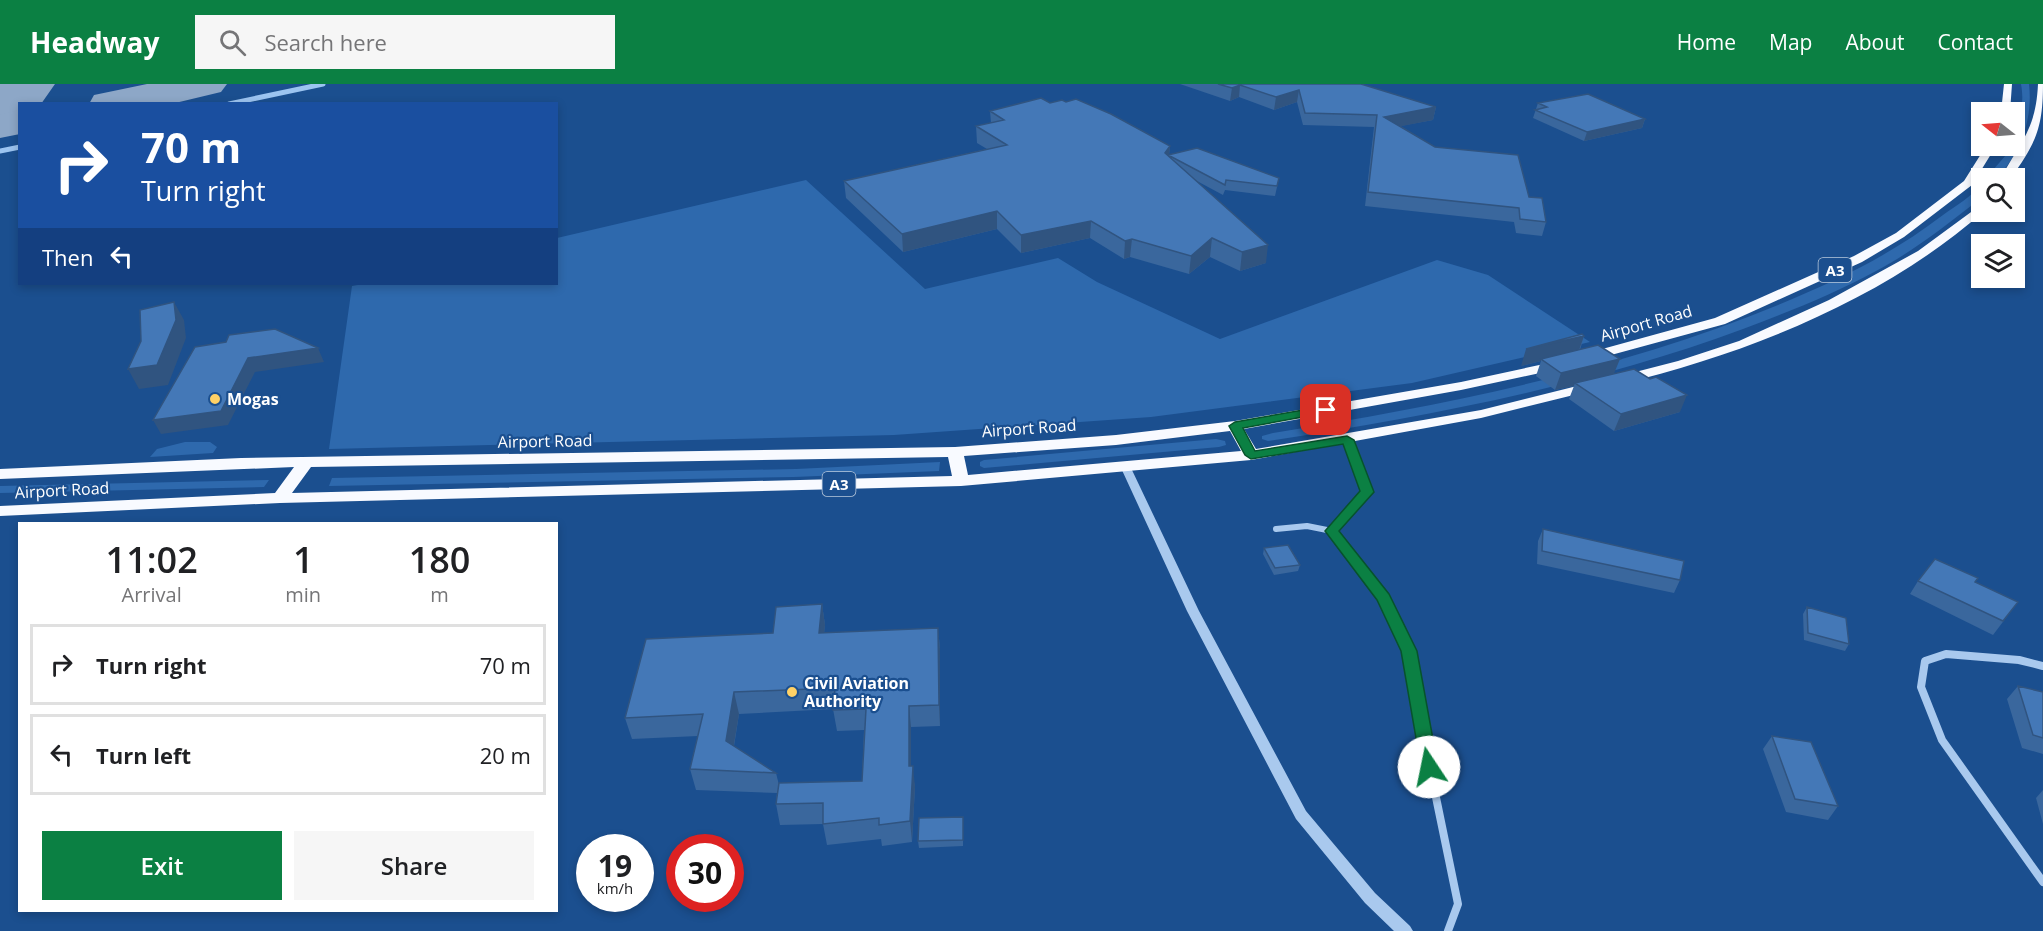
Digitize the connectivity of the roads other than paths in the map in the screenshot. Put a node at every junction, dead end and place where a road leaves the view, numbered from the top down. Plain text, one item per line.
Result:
1 (2008, 84) edge
2 (2042, 84) edge
3 (2007, 102) edge
4 (1985, 156) edge
5 (2014, 168) edge
6 (1971, 217) edge
7 (1235, 426) junction
8 (1347, 440) junction
9 (955, 452) junction
10 (1251, 455) junction
11 (306, 462) junction
12 (1126, 468) junction
13 (0, 474) edge
14 (961, 481) junction
15 (280, 498) junction
16 (0, 511) edge
17 (1276, 529) dead end
18 (1332, 531) junction
19 (2043, 666) edge
20 (2043, 882) edge
21 (1405, 931) edge
22 (1448, 931) edge

1 - 3 highway
2 - 5 highway
4 - 7 highway, Airport Road / A3
6 - 8 highway, Airport Road / A3
7 - 9 highway, Airport Road / A3
7 - 10 highway
8 - 10 highway, Airport Road / A3
8 - 18 street
9 - 11 highway, Airport Road / A3
9 - 14 highway
10 - 12 highway, Airport Road / A3
11 - 13 highway, Airport Road / A3
11 - 15 highway
12 - 14 highway, Airport Road / A3
12 - 21 street
14 - 15 highway, Airport Road / A3
15 - 16 highway, Airport Road / A3
17 - 18 street
18 - 22 street
19 - 20 street

